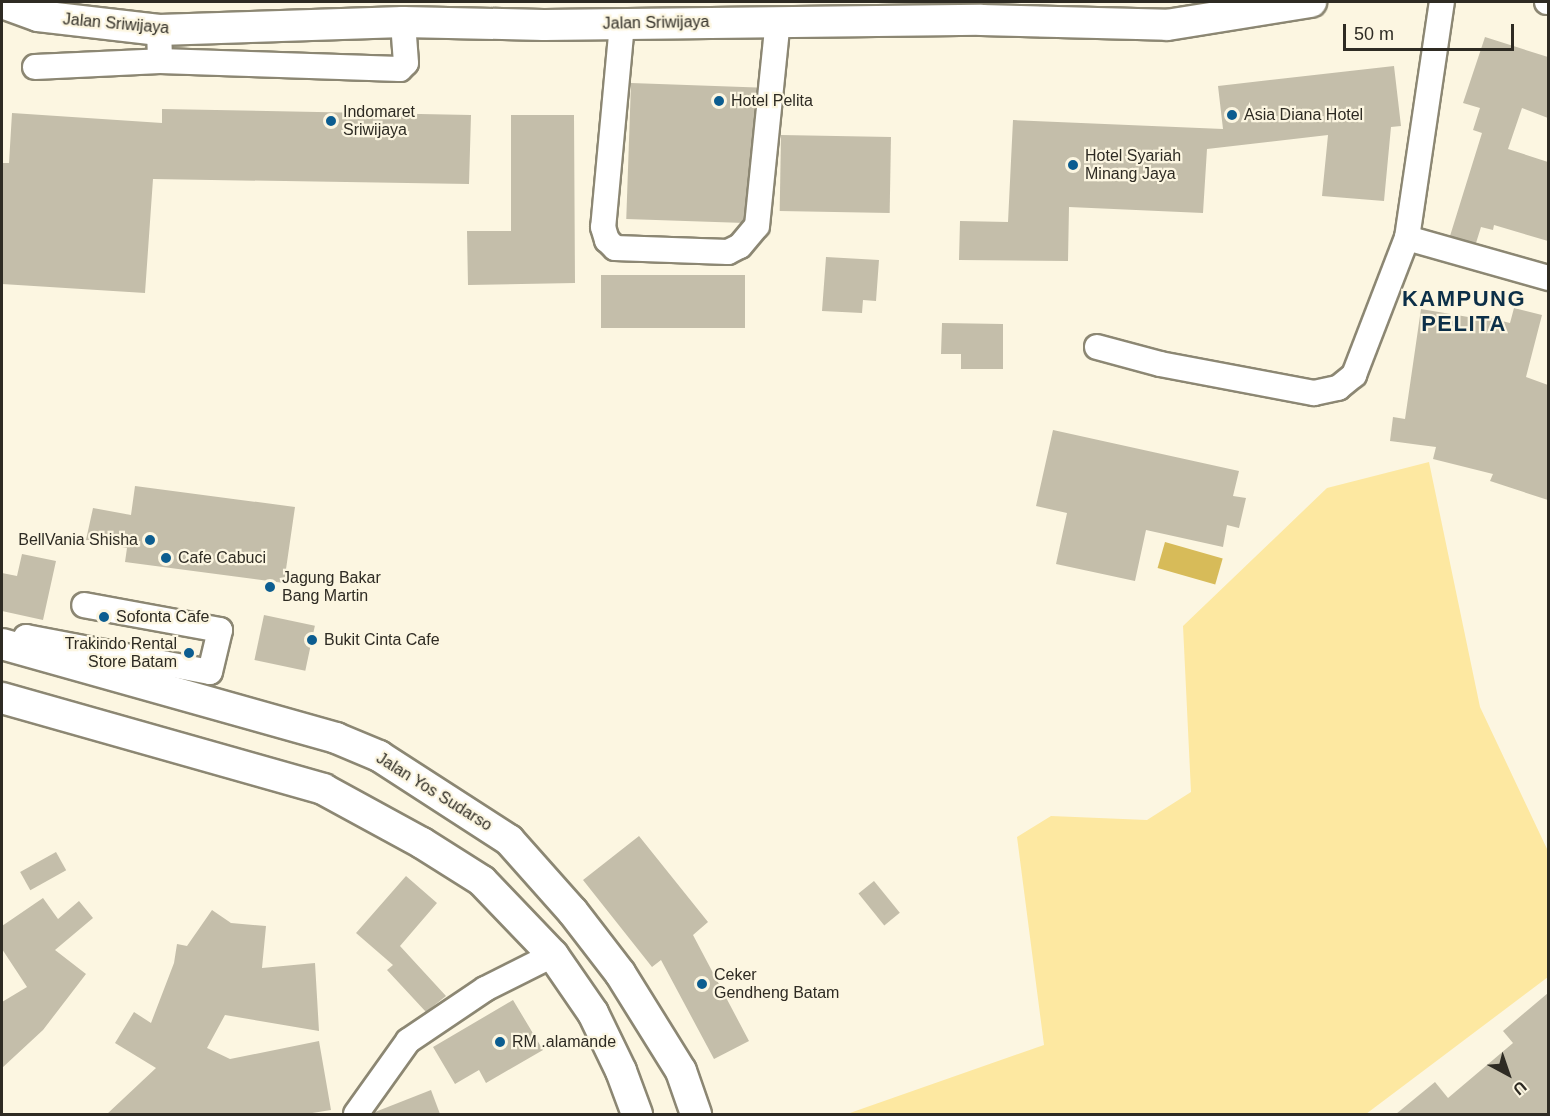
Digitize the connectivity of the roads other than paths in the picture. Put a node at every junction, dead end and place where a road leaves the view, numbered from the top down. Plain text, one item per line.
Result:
1 (1311, 2) edge
2 (1442, 2) edge
3 (2, 3) edge
4 (1064, 12) edge
5 (544, 13) edge
6 (778, 21) junction
7 (403, 22) junction
8 (622, 24) junction
9 (274, 26) junction
10 (159, 30) junction
11 (160, 61) junction
12 (272, 65) junction
13 (35, 67) dead end
14 (1407, 238) junction
15 (1548, 278) edge
16 (1097, 347) dead end
17 (84, 605) dead end
18 (13, 647) edge
19 (2, 698) edge
20 (553, 955) junction
21 (356, 1114) edge
22 (637, 1114) edge
23 (696, 1114) edge

1 - 4 main road, Jalan Sriwijaya
2 - 14 street
3 - 10 main road, Jalan Sriwijaya
4 - 6 main road, Jalan Sriwijaya
5 - 7 main road, Jalan Sriwijaya
5 - 8 main road, Jalan Sriwijaya
6 - 8 main road, Jalan Sriwijaya
6 - 8 street
7 - 9 main road, Jalan Sriwijaya
7 - 12 street
9 - 10 main road, Jalan Sriwijaya
9 - 12 street
10 - 11 street
11 - 12 street
11 - 13 street
14 - 15 street
14 - 16 street
17 - 18 street
18 - 23 main road, Jalan Yos Sudarso
19 - 20 main road
20 - 21 street
20 - 22 main road

